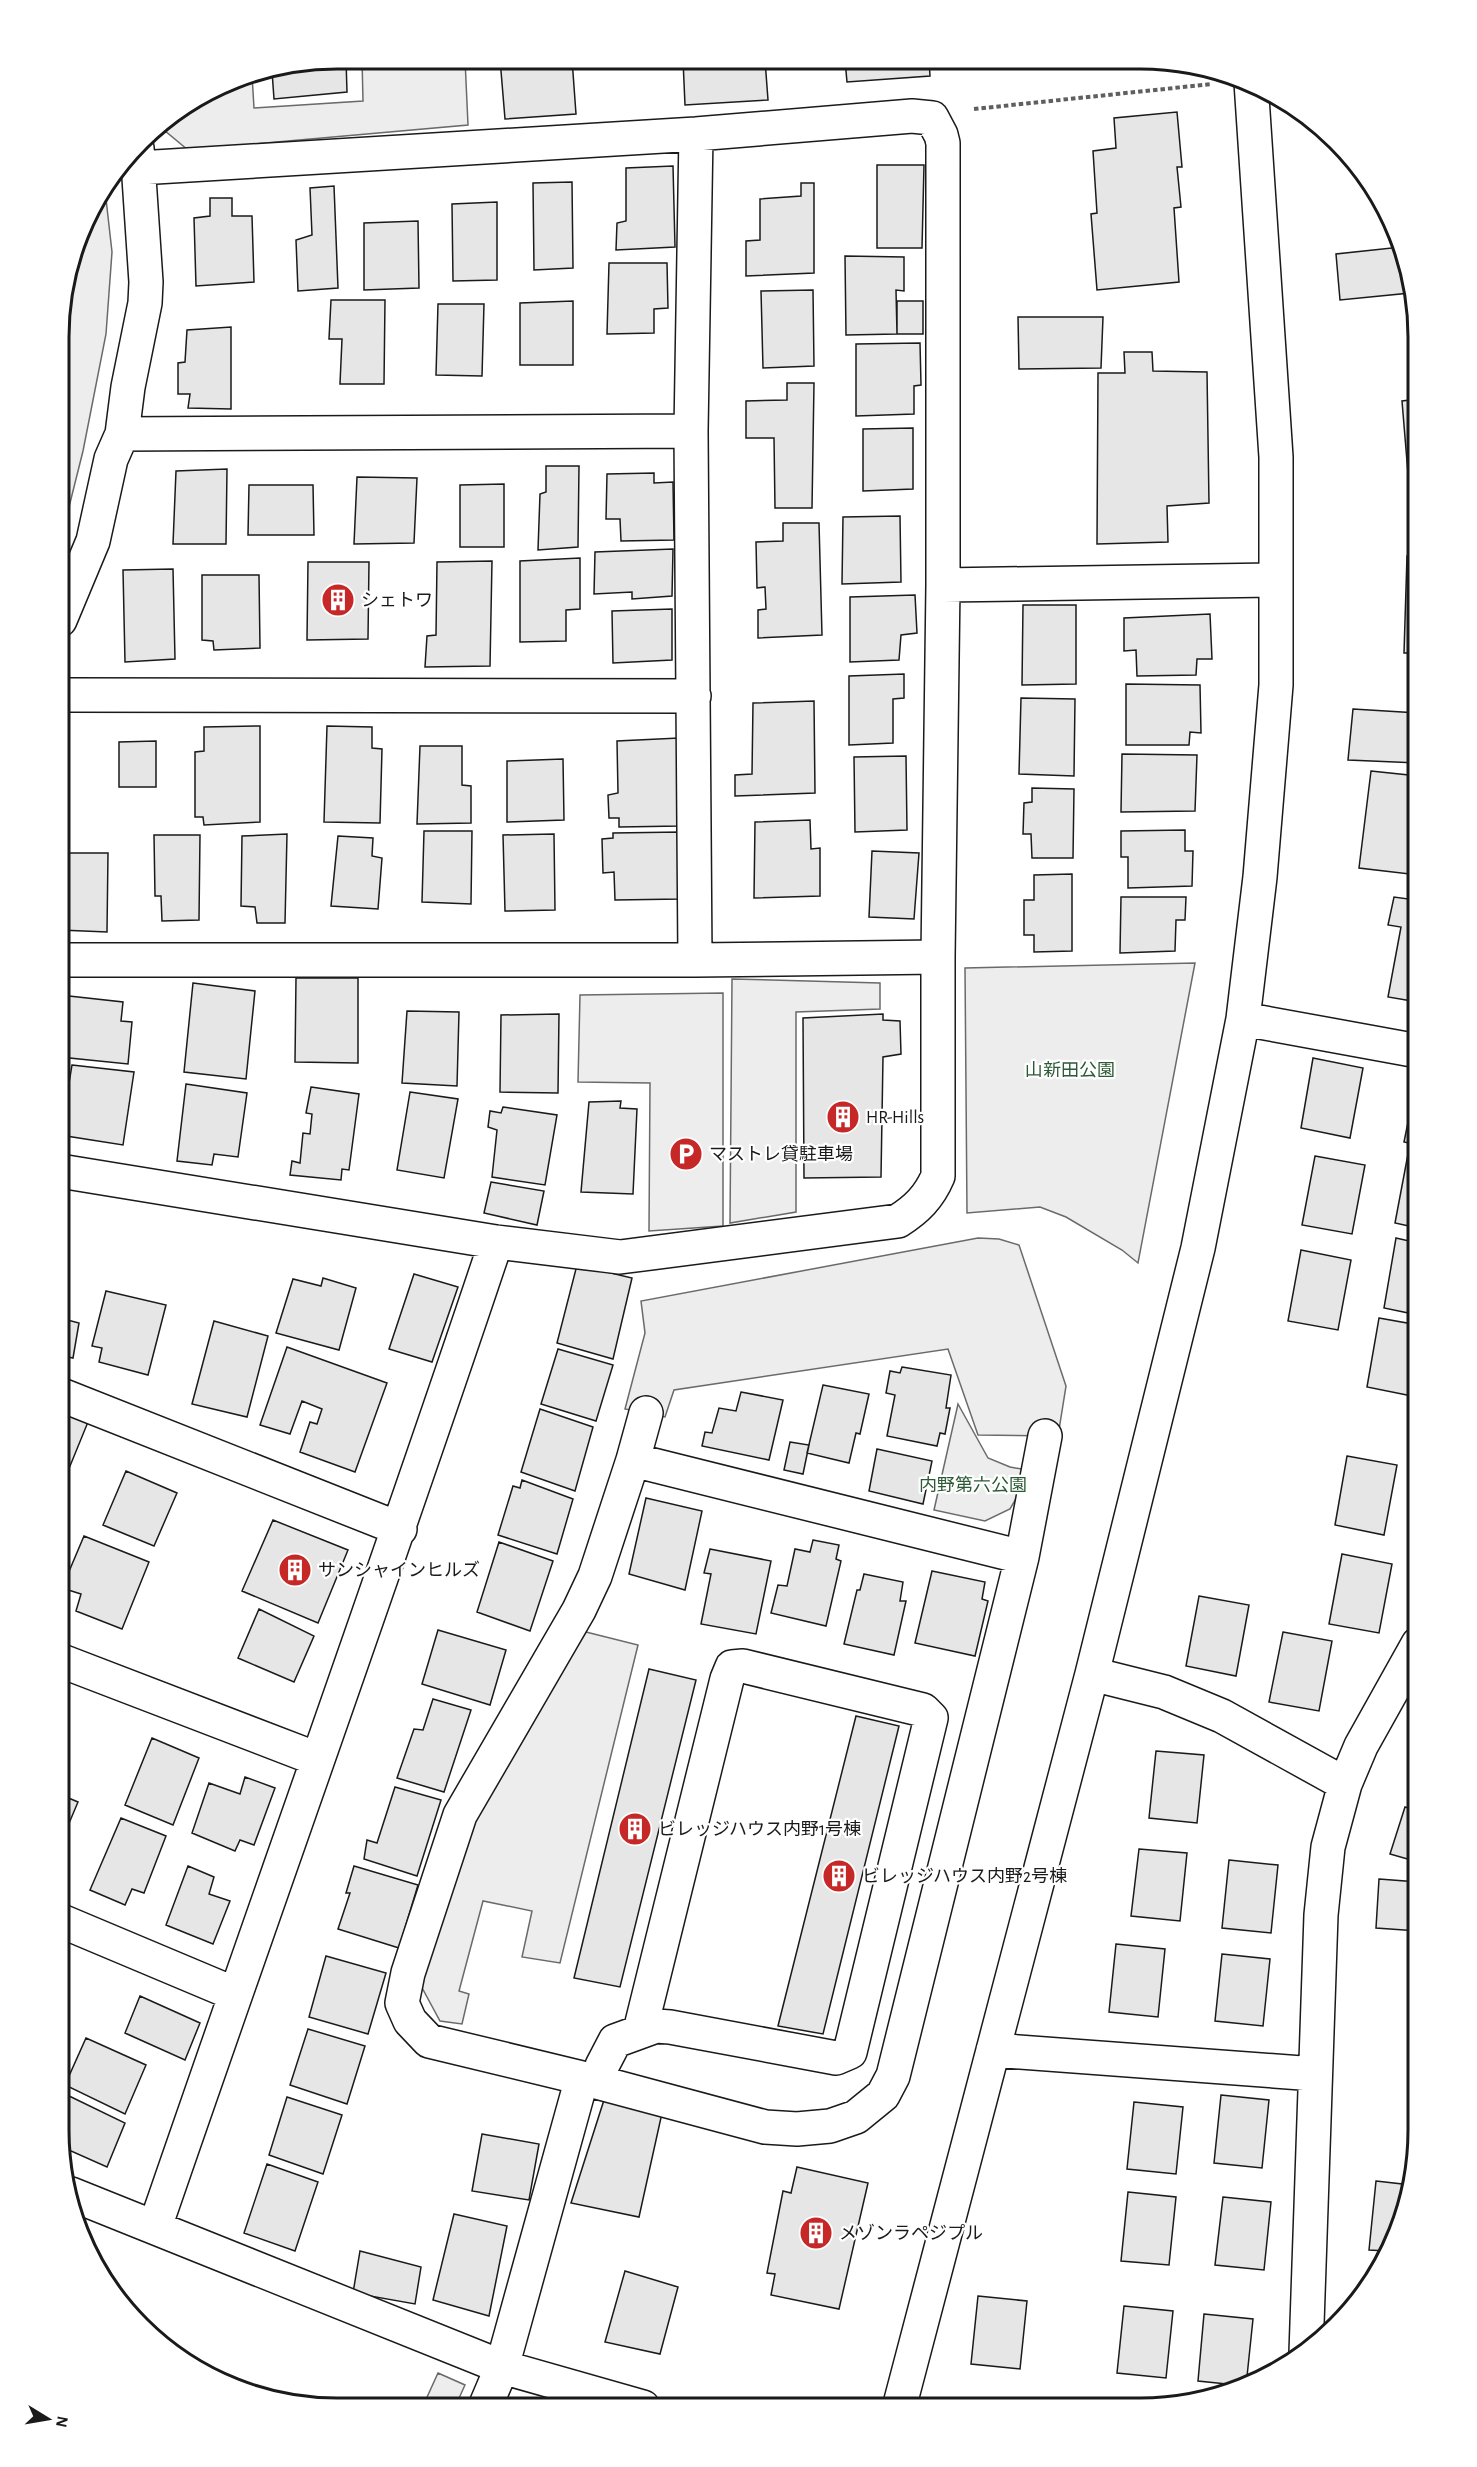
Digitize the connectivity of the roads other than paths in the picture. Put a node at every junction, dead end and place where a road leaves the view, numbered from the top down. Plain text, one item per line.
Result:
1 (1252, 93) edge
2 (696, 134) junction
3 (138, 158) edge
4 (692, 431) junction
5 (122, 434) junction
6 (1276, 580) junction
7 (943, 585) junction
8 (69, 599) edge
9 (69, 695) edge
10 (694, 696) junction
11 (938, 957) junction
12 (69, 960) edge
13 (695, 960) junction
14 (1243, 1019) junction
15 (1408, 1049) edge
16 (69, 1172) edge
17 (496, 1242) junction
18 (69, 1398) edge
19 (646, 1413) dead end
20 (1045, 1436) dead end
21 (633, 1460) junction
22 (400, 1529) junction
23 (1022, 1557) junction
24 (1408, 1662) edge
25 (69, 1664) edge
26 (1092, 1674) junction
27 (316, 1760) junction
28 (1344, 1784) junction
29 (69, 1924) edge
30 (235, 1994) junction
31 (640, 2031) junction
32 (993, 2050) junction
33 (1315, 2074) junction
34 (591, 2080) junction
35 (77, 2197) edge
36 (155, 2227) junction
37 (1315, 2334) edge
38 (502, 2367) junction
39 (488, 2398) edge
40 (611, 2398) edge
41 (902, 2398) edge

1 - 6 street
2 - 3 street
2 - 4 street
2 - 7 street
3 - 5 street
4 - 5 street
4 - 10 street
5 - 8 street
6 - 7 street
6 - 14 street
7 - 11 street
9 - 10 street
10 - 13 street
11 - 13 street
11 - 17 street
12 - 13 street
14 - 15 street
14 - 26 street
16 - 17 street
17 - 22 street
18 - 22 street
19 - 21 street
20 - 23 street
21 - 23 street
21 - 34 street
22 - 27 street
23 - 34 street
24 - 28 street
25 - 27 street
26 - 28 street
26 - 32 street
27 - 30 street
28 - 33 street
29 - 30 street
30 - 36 street
31 - 31 street
31 - 34 street
32 - 33 street
32 - 41 street
33 - 37 street
34 - 38 street
35 - 36 street
36 - 38 street
38 - 39 street
38 - 40 street

